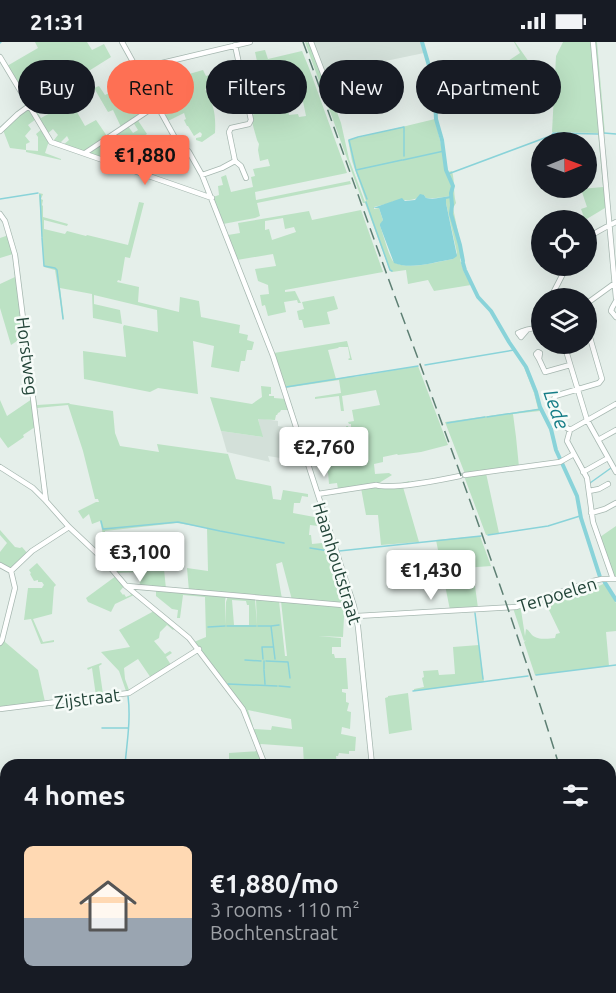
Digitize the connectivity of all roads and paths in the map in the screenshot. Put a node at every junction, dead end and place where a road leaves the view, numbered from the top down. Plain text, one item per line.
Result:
1 (122, 42) edge
2 (250, 42) edge
3 (311, 42) edge
4 (593, 42) edge
5 (235, 45) junction
6 (0, 57) edge
7 (132, 60) edge
8 (174, 60) edge
9 (319, 63) edge
10 (18, 87) edge
11 (18, 114) edge
12 (34, 114) edge
13 (144, 114) edge
14 (162, 114) edge
15 (0, 131) edge
16 (85, 153) junction
17 (235, 161) junction
18 (202, 175) junction
19 (246, 178) dead end
20 (212, 198) junction
21 (0, 214) edge
22 (616, 222) edge
23 (610, 226) junction
24 (597, 232) edge
25 (615, 283) edge
26 (616, 290) edge
27 (597, 296) edge
28 (616, 299) edge
29 (616, 317) edge
30 (531, 329) edge
31 (526, 330) dead end
32 (567, 354) edge
33 (595, 354) edge
34 (539, 359) dead end
35 (570, 364) junction
36 (578, 389) junction
37 (616, 404) edge
38 (587, 420) junction
39 (570, 430) junction
40 (616, 430) edge
41 (598, 440) junction
42 (574, 454) junction
43 (608, 458) junction
44 (0, 466) edge
45 (583, 472) junction
46 (616, 472) edge
47 (608, 484) dead end
48 (589, 491) junction
49 (318, 494) junction
50 (46, 501) junction
51 (616, 503) edge
52 (591, 513) junction
53 (69, 526) junction
54 (0, 565) edge
55 (11, 571) junction
56 (614, 579) edge
57 (126, 586) junction
58 (354, 606) junction
59 (357, 616) junction
60 (0, 643) edge
61 (199, 649) junction
62 (0, 709) edge
63 (263, 759) edge
64 (371, 759) edge

1 - 7 street, Haanhoutstraat
2 - 5 street
3 - 9 street
4 - 23 street
5 - 8 street
5 - 17 street
6 - 10 street
11 - 15 street
12 - 16 street
13 - 16 street
14 - 18 street, Haanhoutstraat
16 - 20 street
17 - 18 street
17 - 19 street
18 - 20 street, Haanhoutstraat
20 - 49 street, Haanhoutstraat
21 - 50 street, Horstweg
22 - 23 street
23 - 24 street
23 - 25 street
25 - 26 street
25 - 27 street
26 - 28 street
28 - 29 street
30 - 31 street
32 - 35 street
33 - 36 street
34 - 35 street
35 - 36 street
36 - 38 street
36 - 39 street
37 - 38 street
38 - 39 street
38 - 41 street
39 - 42 street
40 - 41 street
41 - 43 street
42 - 45 street
42 - 49 street
43 - 45 street
43 - 46 street
44 - 50 street
45 - 48 street
47 - 48 street
48 - 52 street
49 - 58 street, Haanhoutstraat
50 - 53 street
51 - 52 street
52 - 56 street
53 - 55 street
53 - 57 street
54 - 55 street
55 - 60 street
56 - 59 street, Terpoelen
57 - 58 street
57 - 61 street
58 - 59 street, Haanhoutstraat
59 - 64 street, Haanhoutstraat
61 - 62 street, Zijstraat
61 - 63 street

